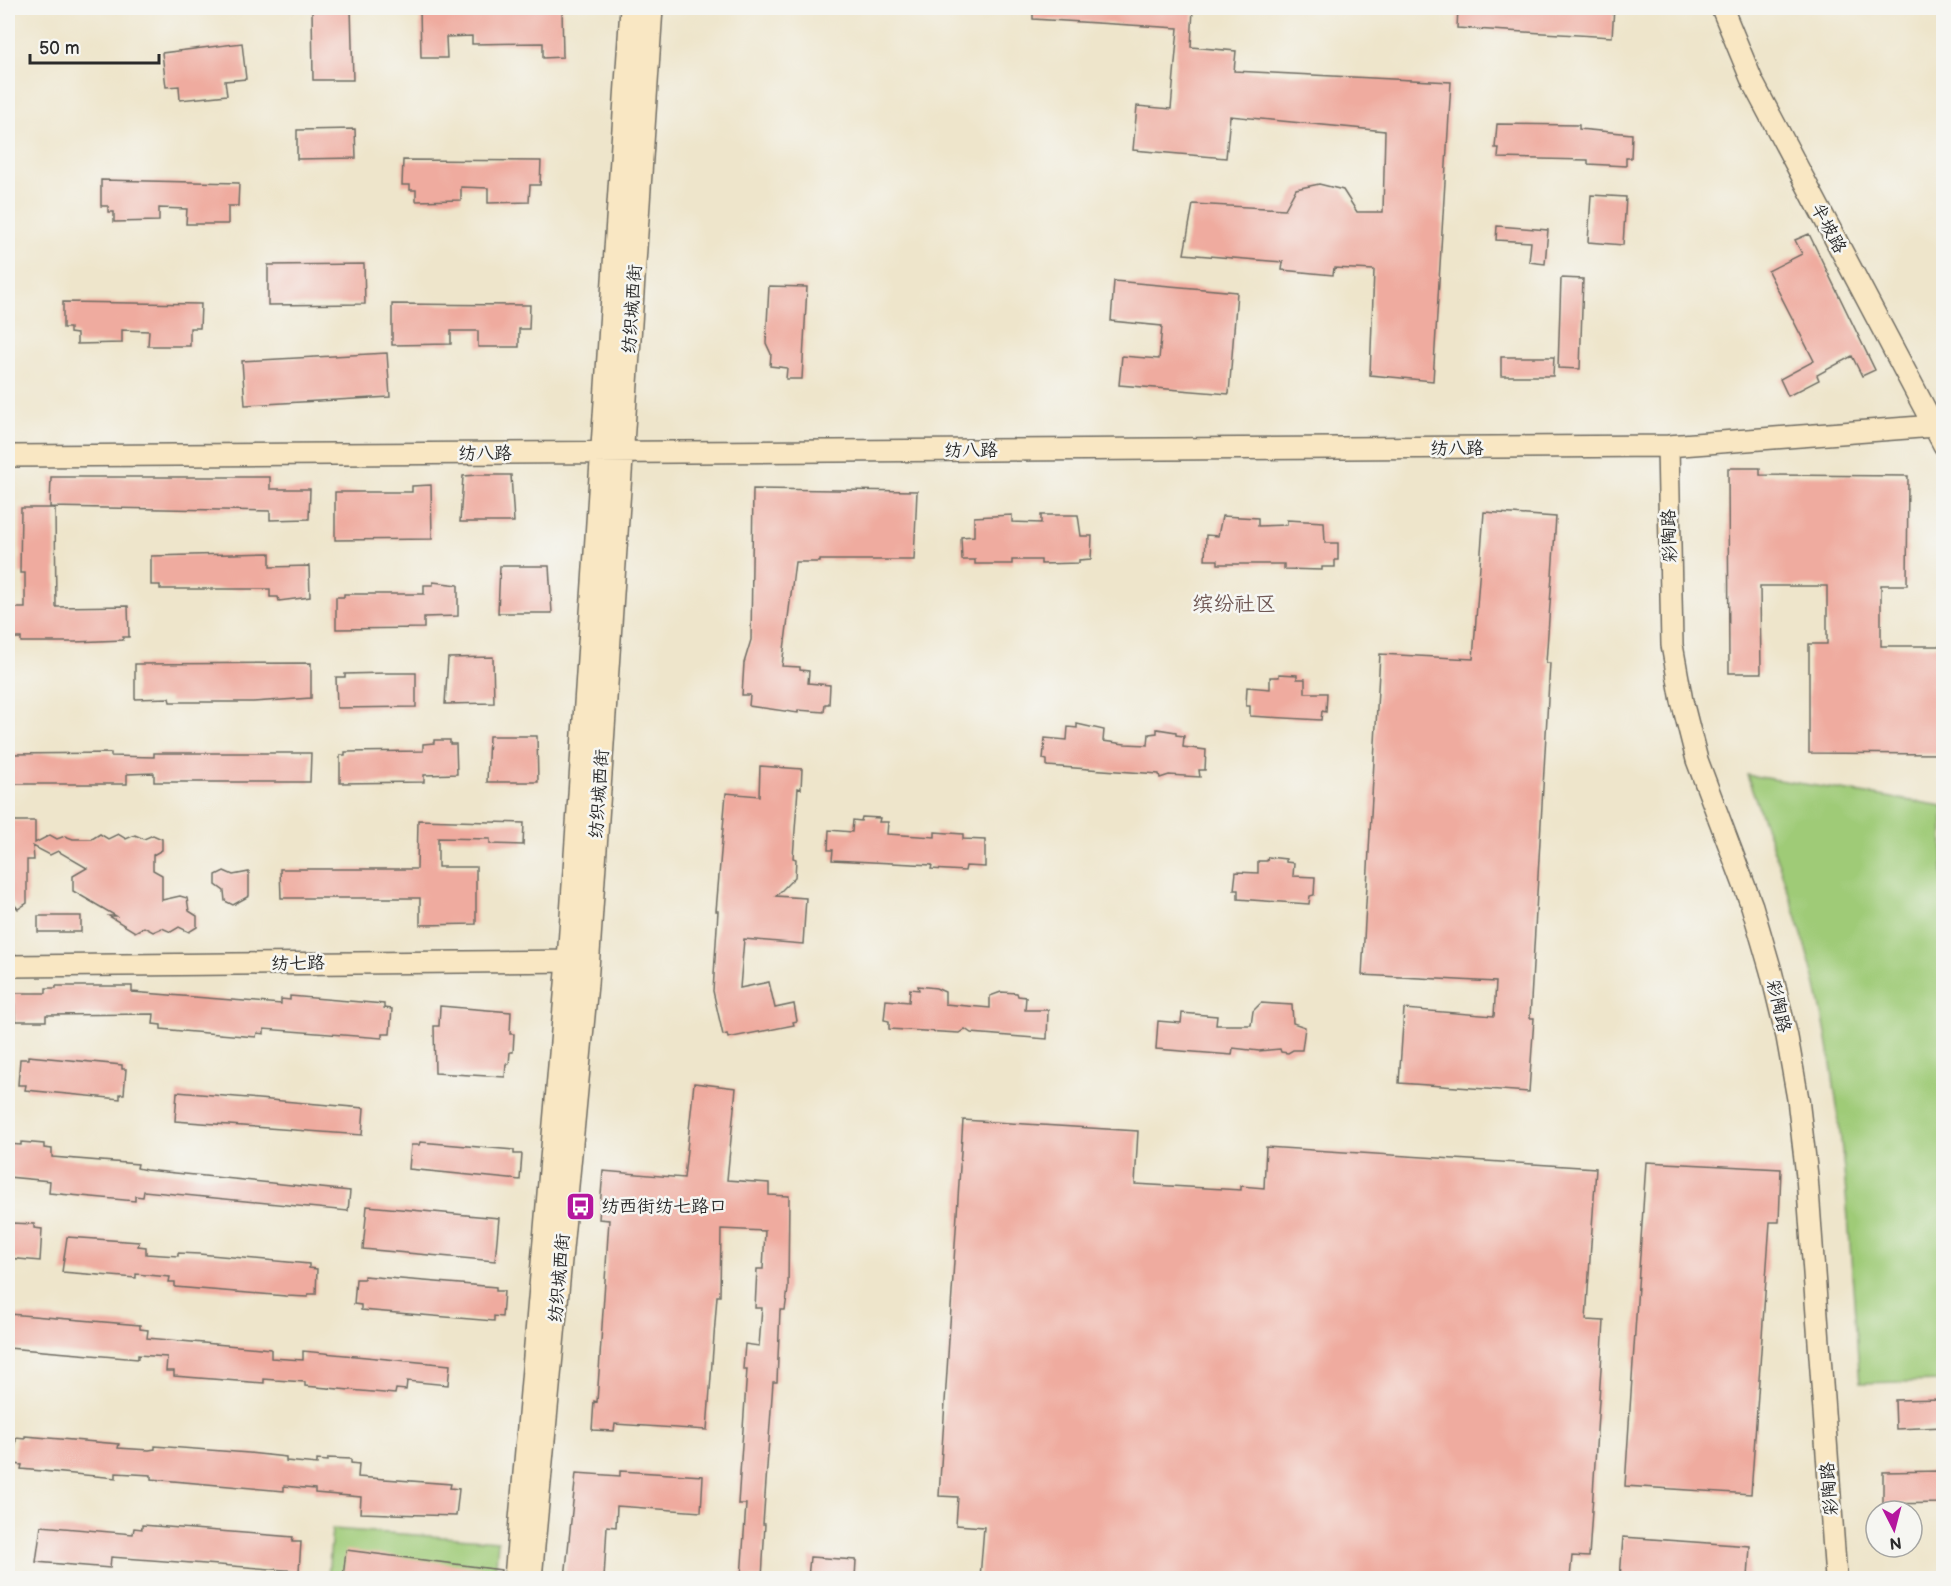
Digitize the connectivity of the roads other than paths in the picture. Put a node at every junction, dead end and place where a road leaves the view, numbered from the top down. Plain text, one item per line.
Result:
1 (631, 8) edge
2 (651, 8) edge
3 (1722, 8) edge
4 (1934, 426) junction
5 (1944, 445) edge
6 (1668, 446) junction
7 (600, 453) junction
8 (622, 453) junction
9 (8, 456) edge
10 (578, 961) junction
11 (8, 966) edge
12 (515, 1578) edge
13 (531, 1578) edge
14 (1836, 1578) edge

1 - 7 street, 纺织城西街
2 - 8 street, 纺织城西街
3 - 4 street, 半坡路
4 - 5 street, 半坡路
4 - 6 street, 纺八路
6 - 8 street, 纺八路
6 - 14 street, 彩陶路
7 - 8 street, 纺八路
7 - 9 street, 纺八路
7 - 10 street, 纺织城西街
8 - 10 street, 纺织城西街
10 - 11 street, 纺七路
10 - 12 street, 纺织城西街
10 - 13 street, 纺织城西街

